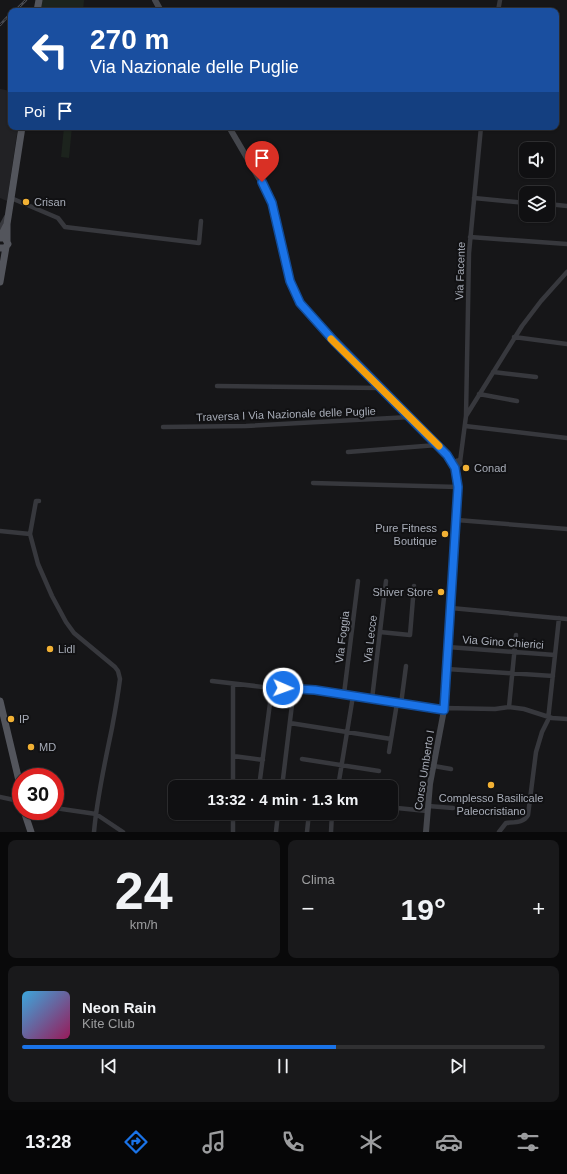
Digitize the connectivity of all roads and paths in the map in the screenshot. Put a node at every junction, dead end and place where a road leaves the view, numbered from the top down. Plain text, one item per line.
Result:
1 (22, 130) edge
2 (231, 130) edge
3 (482, 130) edge
4 (474, 198) junction
5 (10, 202) junction
6 (519, 202) edge
7 (555, 205) edge
8 (567, 206) edge
9 (202, 221) dead end
10 (0, 228) edge
11 (470, 237) junction
12 (3, 243) edge
13 (567, 244) edge
14 (0, 254) edge
15 (2, 268) junction
16 (567, 272) edge
17 (0, 282) edge
18 (514, 337) junction
19 (567, 344) edge
20 (492, 372) junction
21 (536, 377) dead end
22 (217, 386) dead end
23 (380, 388) junction
24 (479, 394) junction
25 (517, 401) dead end
26 (466, 416) junction
27 (410, 417) junction
28 (465, 426) junction
29 (163, 427) dead end
30 (567, 438) edge
31 (437, 444) junction
32 (348, 452) dead end
33 (449, 458) junction
34 (459, 462) junction
35 (456, 474) junction
36 (313, 483) dead end
37 (458, 487) junction
38 (39, 501) dead end
39 (457, 520) junction
40 (567, 529) edge
41 (0, 531) edge
42 (30, 534) junction
43 (358, 581) dead end
44 (386, 581) dead end
45 (414, 586) dead end
46 (451, 608) junction
47 (559, 618) junction
48 (567, 619) edge
49 (380, 632) junction
50 (516, 635) dead end
51 (448, 647) junction
52 (515, 652) junction
53 (555, 655) junction
54 (406, 666) dead end
55 (447, 669) junction
56 (513, 674) junction
57 (553, 676) junction
58 (212, 681) dead end
59 (233, 684) junction
60 (272, 688) junction
61 (294, 688) junction
62 (344, 694) junction
63 (353, 696) junction
64 (372, 699) junction
65 (0, 701) edge
66 (399, 703) junction
67 (509, 707) junction
68 (444, 709) junction
69 (549, 717) junction
70 (567, 719) edge
71 (290, 723) junction
72 (347, 732) junction
73 (390, 739) junction
74 (389, 752) dead end
75 (233, 756) junction
76 (302, 759) dead end
77 (263, 760) junction
78 (342, 765) junction
79 (434, 766) junction
80 (16, 768) edge
81 (451, 769) dead end
82 (379, 771) dead end
83 (233, 780) edge
84 (261, 780) edge
85 (283, 780) edge
86 (339, 780) edge
87 (0, 797) edge
88 (12, 800) edge
89 (398, 808) edge
90 (453, 808) dead end
91 (64, 809) edge
92 (427, 809) junction
93 (96, 814) junction
94 (29, 820) edge
95 (233, 820) edge
96 (277, 820) edge
97 (309, 820) edge
98 (332, 820) edge
99 (121, 831) edge
100 (31, 832) edge
101 (94, 832) edge
102 (233, 832) edge
103 (276, 832) edge
104 (308, 832) edge
105 (331, 832) edge
106 (426, 832) edge
107 (499, 832) edge

1 - 5 main road
2 - 23 main road, Corso Umberto I
3 - 4 street, Via Facente
4 - 6 street
4 - 11 street, Via Facente
5 - 9 street
5 - 10 street
5 - 12 main road
7 - 8 street
11 - 13 street
11 - 26 street, Via Facente
12 - 15 main road
14 - 15 main road
15 - 17 main road
16 - 18 street
18 - 19 street
18 - 20 street
20 - 21 street
20 - 24 street
22 - 23 street
23 - 27 main road, Corso Umberto I
24 - 25 street
24 - 26 street
26 - 28 street, Via Facente
27 - 29 street, Traversa I Via Nazionale delle Puglie
27 - 31 main road, Corso Umberto I
28 - 30 street
28 - 34 street, Via Facente
31 - 32 street
31 - 33 main road, Corso Umberto I
33 - 34 street
33 - 35 main road, Corso Umberto I
34 - 35 street, Via Facente
35 - 37 main road, Corso Umberto I
36 - 37 street
37 - 39 main road, Corso Umberto I
38 - 42 street
39 - 40 street
39 - 46 main road, Corso Umberto I
41 - 42 street
42 - 93 street
43 - 62 street, Via Foggia
44 - 49 street, Via Lecce
45 - 49 street
46 - 47 street
46 - 51 main road, Corso Umberto I
47 - 48 street
47 - 53 street
49 - 64 street, Via Lecce
50 - 52 street
51 - 52 street, Via Gino Chierici
51 - 55 main road, Corso Umberto I
52 - 53 street, Via Gino Chierici
52 - 56 street
53 - 57 street
54 - 66 street
55 - 56 street
55 - 68 main road, Corso Umberto I
56 - 57 street
56 - 67 street
57 - 69 street
58 - 59 street
59 - 60 street
59 - 75 street
60 - 61 street
60 - 77 street
61 - 62 street
61 - 71 street
62 - 63 street
63 - 64 street
63 - 72 street
64 - 66 street
65 - 80 main road
66 - 68 street
66 - 73 street
67 - 68 street
67 - 69 street
68 - 79 main road, Corso Umberto I
69 - 70 street
69 - 107 street
71 - 72 street
71 - 85 street
72 - 73 street
72 - 78 street
73 - 74 street
75 - 77 street
75 - 83 street
76 - 78 street
77 - 84 street
78 - 82 street
78 - 86 street
79 - 81 street
79 - 92 main road, Corso Umberto I
87 - 88 street
89 - 92 street
90 - 92 street
91 - 93 street
92 - 106 main road, Corso Umberto I
93 - 99 street
93 - 101 street
94 - 100 main road
95 - 102 street
96 - 103 street
97 - 104 street
98 - 105 street

